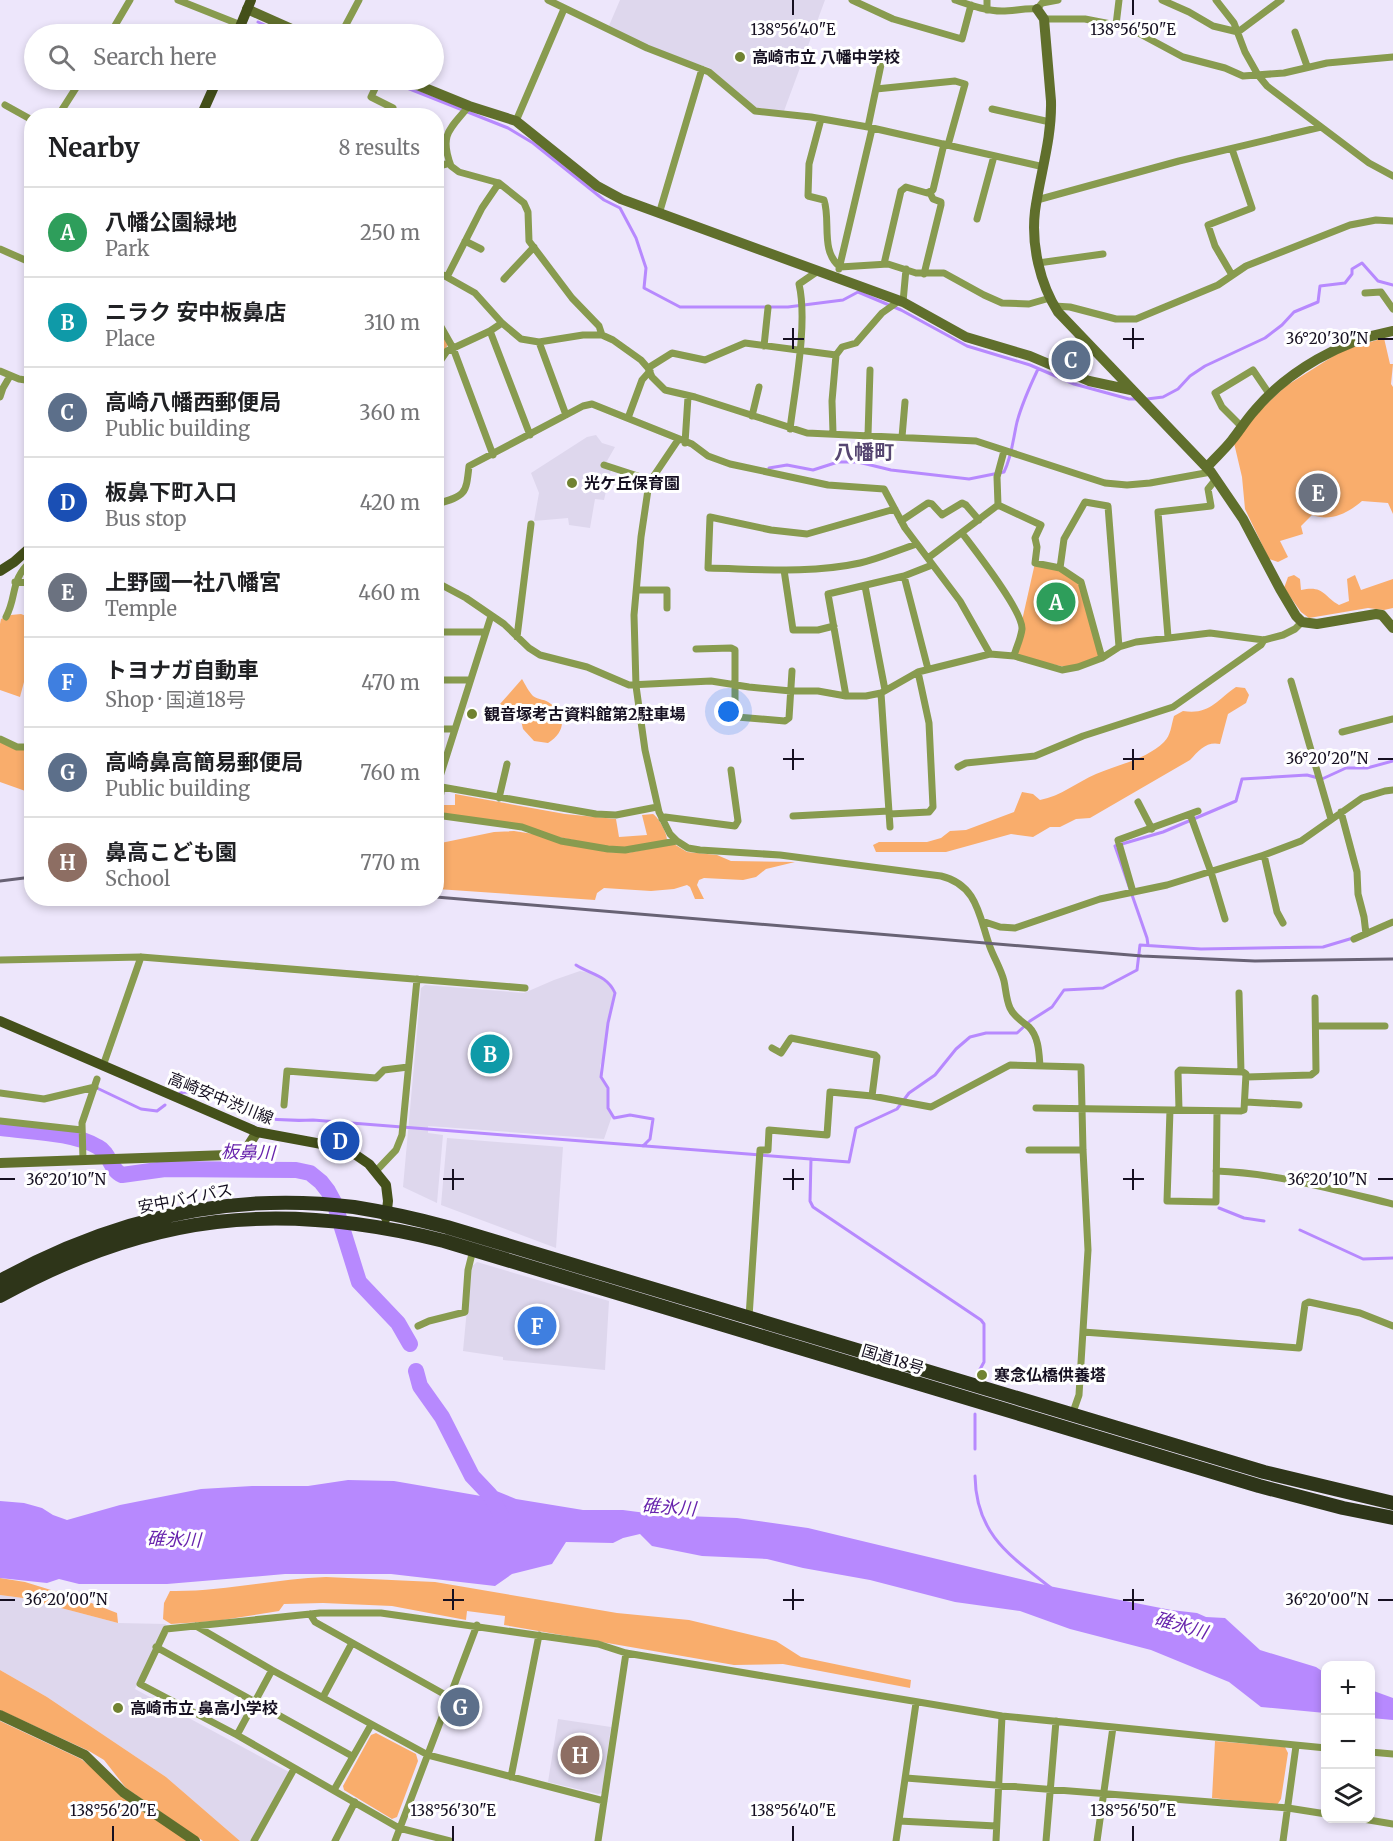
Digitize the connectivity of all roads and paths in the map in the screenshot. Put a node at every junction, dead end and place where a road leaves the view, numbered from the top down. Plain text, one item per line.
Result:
1 (130, 0) edge
2 (177, 0) edge
3 (359, 0) edge
4 (549, 0) edge
5 (852, 0) edge
6 (954, 0) edge
7 (987, 0) edge
8 (1058, 0) edge
9 (1119, 0) edge
10 (1162, 0) edge
11 (1281, 0) edge
12 (1218, 1) edge
13 (1024, 4) edge
14 (249, 5) edge
15 (971, 5) junction
16 (564, 9) junction
17 (1036, 9) junction
18 (987, 10) junction
19 (1044, 20) junction
20 (116, 24) edge
21 (227, 24) edge
22 (241, 24) edge
23 (284, 24) edge
24 (346, 24) edge
25 (1116, 25) junction
26 (1238, 32) junction
27 (1295, 32) dead end
28 (883, 55) dead end
29 (1393, 57) edge
30 (1307, 66) junction
31 (702, 69) junction
32 (1258, 75) junction
33 (876, 89) junction
34 (75, 90) edge
35 (213, 90) edge
36 (374, 90) edge
37 (430, 90) edge
38 (5, 105) dead end
39 (469, 106) junction
40 (63, 108) edge
41 (205, 108) edge
42 (393, 108) dead end
43 (992, 109) dead end
44 (24, 116) edge
45 (821, 119) junction
46 (516, 121) junction
47 (1050, 122) junction
48 (870, 128) junction
49 (1321, 128) junction
50 (946, 144) junction
51 (1232, 149) junction
52 (994, 156) junction
53 (450, 163) junction
54 (444, 165) edge
55 (1044, 167) junction
56 (1393, 176) edge
57 (499, 183) junction
58 (930, 193) junction
59 (1037, 200) junction
60 (658, 214) junction
61 (977, 219) dead end
62 (1393, 221) edge
63 (465, 241) junction
64 (534, 247) junction
65 (0, 249) edge
66 (481, 249) dead end
67 (1103, 254) dead end
68 (24, 260) edge
69 (1038, 263) junction
70 (884, 264) junction
71 (906, 269) junction
72 (819, 270) junction
73 (839, 272) junction
74 (924, 274) junction
75 (444, 275) edge
76 (1232, 275) junction
77 (447, 277) junction
78 (504, 279) dead end
79 (1365, 293) dead end
80 (901, 302) junction
81 (1052, 302) junction
82 (768, 308) dead end
83 (1393, 309) edge
84 (502, 323) junction
85 (490, 331) junction
86 (1393, 331) edge
87 (444, 332) edge
88 (602, 335) junction
89 (539, 342) junction
90 (764, 346) junction
91 (453, 348) junction
92 (799, 351) junction
93 (444, 354) edge
94 (836, 355) junction
95 (649, 370) junction
96 (870, 370) dead end
97 (0, 371) edge
98 (10, 376) junction
99 (24, 379) edge
100 (759, 387) dead end
101 (1131, 390) junction
102 (1270, 395) junction
103 (0, 397) edge
104 (688, 397) junction
105 (905, 402) dead end
106 (566, 415) junction
107 (752, 416) junction
108 (628, 418) junction
109 (1242, 427) junction
110 (790, 429) junction
111 (833, 433) junction
112 (530, 435) junction
113 (868, 435) junction
114 (902, 437) junction
115 (682, 441) junction
116 (1004, 451) junction
117 (493, 455) junction
118 (604, 465) dead end
119 (1211, 472) junction
120 (650, 480) junction
121 (444, 501) edge
122 (998, 505) junction
123 (895, 509) junction
124 (901, 520) junction
125 (979, 520) junction
126 (531, 524) dead end
127 (962, 533) junction
128 (917, 543) junction
129 (24, 553) edge
130 (930, 562) junction
131 (24, 567) edge
132 (1060, 568) junction
133 (784, 570) junction
134 (0, 571) edge
135 (904, 576) junction
136 (15, 582) junction
137 (24, 583) edge
138 (444, 586) edge
139 (865, 586) junction
140 (637, 590) junction
141 (667, 608) dead end
142 (491, 615) junction
143 (6, 617) dead end
144 (1302, 622) junction
145 (834, 626) junction
146 (1393, 628) edge
147 (444, 632) edge
148 (485, 632) junction
149 (517, 637) junction
150 (1168, 637) junction
151 (1264, 640) junction
152 (1119, 646) junction
153 (696, 649) dead end
154 (990, 654) junction
155 (1014, 656) junction
156 (1102, 658) junction
157 (928, 669) junction
158 (792, 671) dead end
159 (918, 672) junction
160 (444, 680) edge
161 (470, 680) junction
162 (1291, 681) dead end
163 (736, 684) junction
164 (636, 686) junction
165 (791, 691) junction
166 (883, 691) junction
167 (846, 696) junction
168 (1393, 719) edge
169 (444, 729) edge
170 (455, 729) junction
171 (1342, 732) dead end
172 (0, 739) edge
173 (24, 747) edge
174 (507, 764) dead end
175 (444, 766) edge
176 (958, 767) dead end
177 (731, 770) dead end
178 (444, 787) edge
179 (1393, 790) edge
180 (499, 798) junction
181 (1138, 802) dead end
182 (657, 807) junction
183 (1198, 811) dead end
184 (1341, 812) junction
185 (890, 813) junction
186 (1190, 814) junction
187 (444, 816) edge
188 (793, 816) dead end
189 (662, 819) junction
190 (1331, 819) junction
191 (890, 827) dead end
192 (1152, 829) junction
193 (677, 841) junction
194 (1264, 855) junction
195 (1211, 872) junction
196 (1133, 892) junction
197 (1225, 919) dead end
198 (982, 921) junction
199 (1393, 922) edge
200 (1283, 923) dead end
201 (1366, 934) junction
202 (1354, 939) dead end
203 (141, 957) junction
204 (0, 960) edge
205 (417, 979) junction
206 (525, 988) dead end
207 (1239, 993) dead end
208 (1315, 998) dead end
209 (0, 1021) edge
210 (1316, 1026) junction
211 (1384, 1026) dead end
212 (772, 1048) dead end
213 (104, 1063) dead end
214 (1040, 1066) junction
215 (408, 1067) junction
216 (1244, 1074) junction
217 (97, 1079) dead end
218 (95, 1087) junction
219 (0, 1093) edge
220 (872, 1096) junction
221 (1246, 1102) junction
222 (284, 1104) dead end
223 (1299, 1104) dead end
224 (1036, 1108) dead end
225 (1082, 1108) junction
226 (1174, 1110) junction
227 (1217, 1111) junction
228 (0, 1121) edge
229 (257, 1132) junction
230 (81, 1133) junction
231 (1029, 1150) dead end
232 (1083, 1150) junction
233 (83, 1161) junction
234 (0, 1163) edge
235 (376, 1171) junction
236 (1216, 1171) junction
237 (1393, 1204) edge
238 (387, 1213) junction
239 (384, 1228) junction
240 (473, 1249) junction
241 (0, 1281) edge
242 (0, 1296) edge
243 (749, 1318) junction
244 (418, 1326) dead end
245 (1393, 1326) edge
246 (1083, 1332) junction
247 (747, 1333) junction
248 (1072, 1414) junction
249 (1068, 1429) junction
250 (1393, 1503) edge
251 (1393, 1518) edge
252 (310, 1614) junction
253 (477, 1625) junction
254 (196, 1626) junction
255 (538, 1635) junction
256 (352, 1643) junction
257 (156, 1647) junction
258 (626, 1653) junction
259 (272, 1670) junction
260 (323, 1697) junction
261 (451, 1698) junction
262 (254, 1703) junction
263 (916, 1703) junction
264 (0, 1714) edge
265 (1002, 1716) junction
266 (1056, 1721) junction
267 (371, 1725) junction
268 (1113, 1727) junction
269 (237, 1735) junction
270 (1296, 1746) junction
271 (1321, 1748) edge
272 (1375, 1752) edge
273 (1393, 1754) edge
274 (428, 1755) junction
275 (352, 1756) junction
276 (294, 1769) junction
277 (511, 1778) junction
278 (906, 1778) junction
279 (999, 1785) junction
280 (1051, 1789) junction
281 (334, 1790) junction
282 (1104, 1794) junction
283 (604, 1801) junction
284 (355, 1802) junction
285 (1288, 1808) junction
286 (1321, 1813) edge
287 (899, 1821) junction
288 (1375, 1821) edge
289 (1393, 1824) edge
290 (996, 1826) junction
291 (399, 1828) junction
292 (195, 1841) edge
293 (254, 1841) edge
294 (334, 1841) edge
295 (395, 1841) edge
296 (450, 1841) edge
297 (598, 1841) edge
298 (896, 1841) edge
299 (996, 1841) edge
300 (1046, 1841) edge
301 (1097, 1841) edge
302 (1283, 1841) edge

1 - 20 street
2 - 21 street
3 - 24 street
4 - 16 street
5 - 15 street
6 - 15 street
7 - 18 street
8 - 17 street
9 - 25 street
10 - 26 street
11 - 26 street
12 - 26 street
13 - 17 street
13 - 18 street
14 - 22 main road
14 - 23 street
15 - 18 street
16 - 31 street
16 - 46 street
17 - 19 street
19 - 25 street
19 - 47 street
25 - 32 street
26 - 32 street
27 - 30 street
28 - 33 street
29 - 30 street
30 - 32 street
31 - 45 street
31 - 60 street
32 - 49 street
33 - 48 street
33 - 50 street
34 - 40 street
35 - 41 main road
36 - 42 street
37 - 39 street
38 - 44 street
39 - 46 street
39 - 53 street
43 - 47 street
45 - 48 street
45 - 73 street
46 - 60 street
47 - 55 street
48 - 50 street
48 - 73 street
49 - 51 street
49 - 56 street
50 - 52 street
50 - 58 street
51 - 59 street
51 - 76 street
52 - 55 street
52 - 61 street
53 - 54 street
53 - 57 street
55 - 59 street
57 - 63 street
57 - 64 street
58 - 70 street
58 - 74 street
59 - 69 street
60 - 72 street
62 - 76 street
63 - 66 street
63 - 77 street
64 - 78 street
64 - 88 street
65 - 68 street
67 - 69 street
69 - 81 street
70 - 71 street
70 - 73 street
71 - 74 street
71 - 80 street
72 - 73 street
72 - 92 street
73 - 80 street
74 - 81 street
75 - 77 street
76 - 81 street
77 - 84 street
79 - 83 street
80 - 94 street
80 - 101 street
81 - 101 street
82 - 90 street
84 - 85 street
84 - 89 street
85 - 91 street
85 - 112 street
86 - 102 street
87 - 91 street
88 - 89 street
88 - 95 street
89 - 106 street
90 - 92 street
90 - 95 street
91 - 93 street
91 - 117 street
92 - 94 street
92 - 110 street
94 - 111 street
95 - 104 street
95 - 108 street
96 - 113 street
97 - 98 street
98 - 99 street
98 - 103 street
100 - 107 street
101 - 119 street
102 - 109 street
102 - 109 street
104 - 107 street
104 - 115 street
105 - 114 street
106 - 108 street
106 - 112 street
107 - 110 street
108 - 115 street
109 - 119 street
110 - 111 street
111 - 113 street
112 - 117 street
113 - 114 street
114 - 116 street
115 - 120 street
115 - 123 street
116 - 119 street
116 - 122 street
117 - 121 street
118 - 120 street
119 - 144 street
119 - 150 street
120 - 140 street
122 - 125 street
122 - 132 street
123 - 124 street
123 - 133 street
124 - 125 street
124 - 128 street
125 - 127 street
126 - 149 street
127 - 130 street
127 - 155 street
128 - 130 street
128 - 133 street
129 - 134 main road
130 - 135 street
130 - 154 street
131 - 136 street
132 - 152 street
132 - 156 street
133 - 145 street
135 - 139 street
135 - 157 street
136 - 137 street
136 - 143 street
138 - 142 street
139 - 145 street
139 - 166 street
140 - 141 street
140 - 164 street
142 - 148 street
142 - 149 street
144 - 146 street
144 - 151 street
145 - 167 street
147 - 148 street
148 - 161 street
149 - 164 street
150 - 151 street
150 - 152 street
151 - 176 street
152 - 156 street
153 - 163 street
154 - 155 street
154 - 157 street
155 - 156 street
157 - 159 street
158 - 165 street
159 - 166 street
159 - 185 street
160 - 161 street
161 - 170 street
162 - 190 street
163 - 164 street
163 - 165 street
163 - 165 street
164 - 182 street
165 - 167 street
166 - 167 street
166 - 185 street
168 - 171 street
169 - 170 street
170 - 175 street
172 - 173 street
174 - 180 street
177 - 189 street
178 - 180 street
179 - 184 street
180 - 182 street
181 - 192 street
182 - 189 street
183 - 186 street
184 - 190 street
184 - 201 street
185 - 188 street
185 - 191 street
186 - 192 street
186 - 195 street
187 - 193 street
189 - 193 street
190 - 194 street
192 - 196 street
193 - 198 street
194 - 195 street
194 - 200 street
195 - 196 street
195 - 197 street
196 - 198 street
198 - 214 street
199 - 201 street
201 - 202 street
203 - 204 street
203 - 205 street
203 - 213 street
205 - 206 street
205 - 215 street
207 - 216 street
208 - 210 street
209 - 229 main road, 高崎安中渋川線
210 - 211 street
210 - 216 street
212 - 220 street
214 - 220 street
214 - 225 street
215 - 222 street
215 - 235 street
216 - 221 street
216 - 226 street
217 - 218 street
218 - 219 street
218 - 230 street
220 - 243 street
221 - 223 street
221 - 227 street
224 - 225 street
225 - 226 street
225 - 232 street
226 - 227 street
226 - 236 street
227 - 236 street
228 - 230 street
229 - 233 street
229 - 235 main road, 高崎安中渋川線
230 - 233 street
231 - 232 street
232 - 246 street
233 - 234 street
235 - 238 main road, 高崎安中渋川線
236 - 237 street
238 - 239 main road, 高崎安中渋川線
238 - 241 highway, 安中バイパス
238 - 243 highway, 国道18号
239 - 240 highway, 国道18号
239 - 242 highway, 安中バイパス
240 - 244 street
240 - 247 highway, 国道18号
243 - 247 street
243 - 248 highway, 国道18号
245 - 246 street
246 - 248 street
247 - 249 highway, 国道18号
248 - 249 street
248 - 250 highway, 国道18号
249 - 251 highway, 国道18号
252 - 253 street
252 - 254 street
252 - 256 street
253 - 255 street
253 - 261 street
254 - 257 street
254 - 259 street
255 - 258 street
255 - 277 street
256 - 260 street
256 - 261 street
257 - 262 street
257 - 269 street
258 - 263 street
258 - 283 street
259 - 260 street
259 - 262 street
260 - 267 street
261 - 274 street
262 - 269 street
262 - 275 street
263 - 265 street
263 - 278 street
264 - 292 street
265 - 266 street
265 - 279 street
266 - 268 street
266 - 280 street
267 - 274 street
267 - 275 street
268 - 270 street
268 - 282 street
269 - 276 street
270 - 271 street
270 - 285 street
272 - 273 street
274 - 277 street
274 - 291 street
275 - 281 street
276 - 281 street
276 - 293 street
277 - 283 street
278 - 279 street
278 - 287 street
279 - 280 street
279 - 290 street
280 - 282 street
280 - 300 street
281 - 284 street
282 - 285 street
282 - 301 street
283 - 297 street
284 - 291 street
284 - 294 street
285 - 286 street
285 - 302 street
287 - 290 street
287 - 298 street
288 - 289 street
290 - 299 street
291 - 295 street
291 - 296 street

